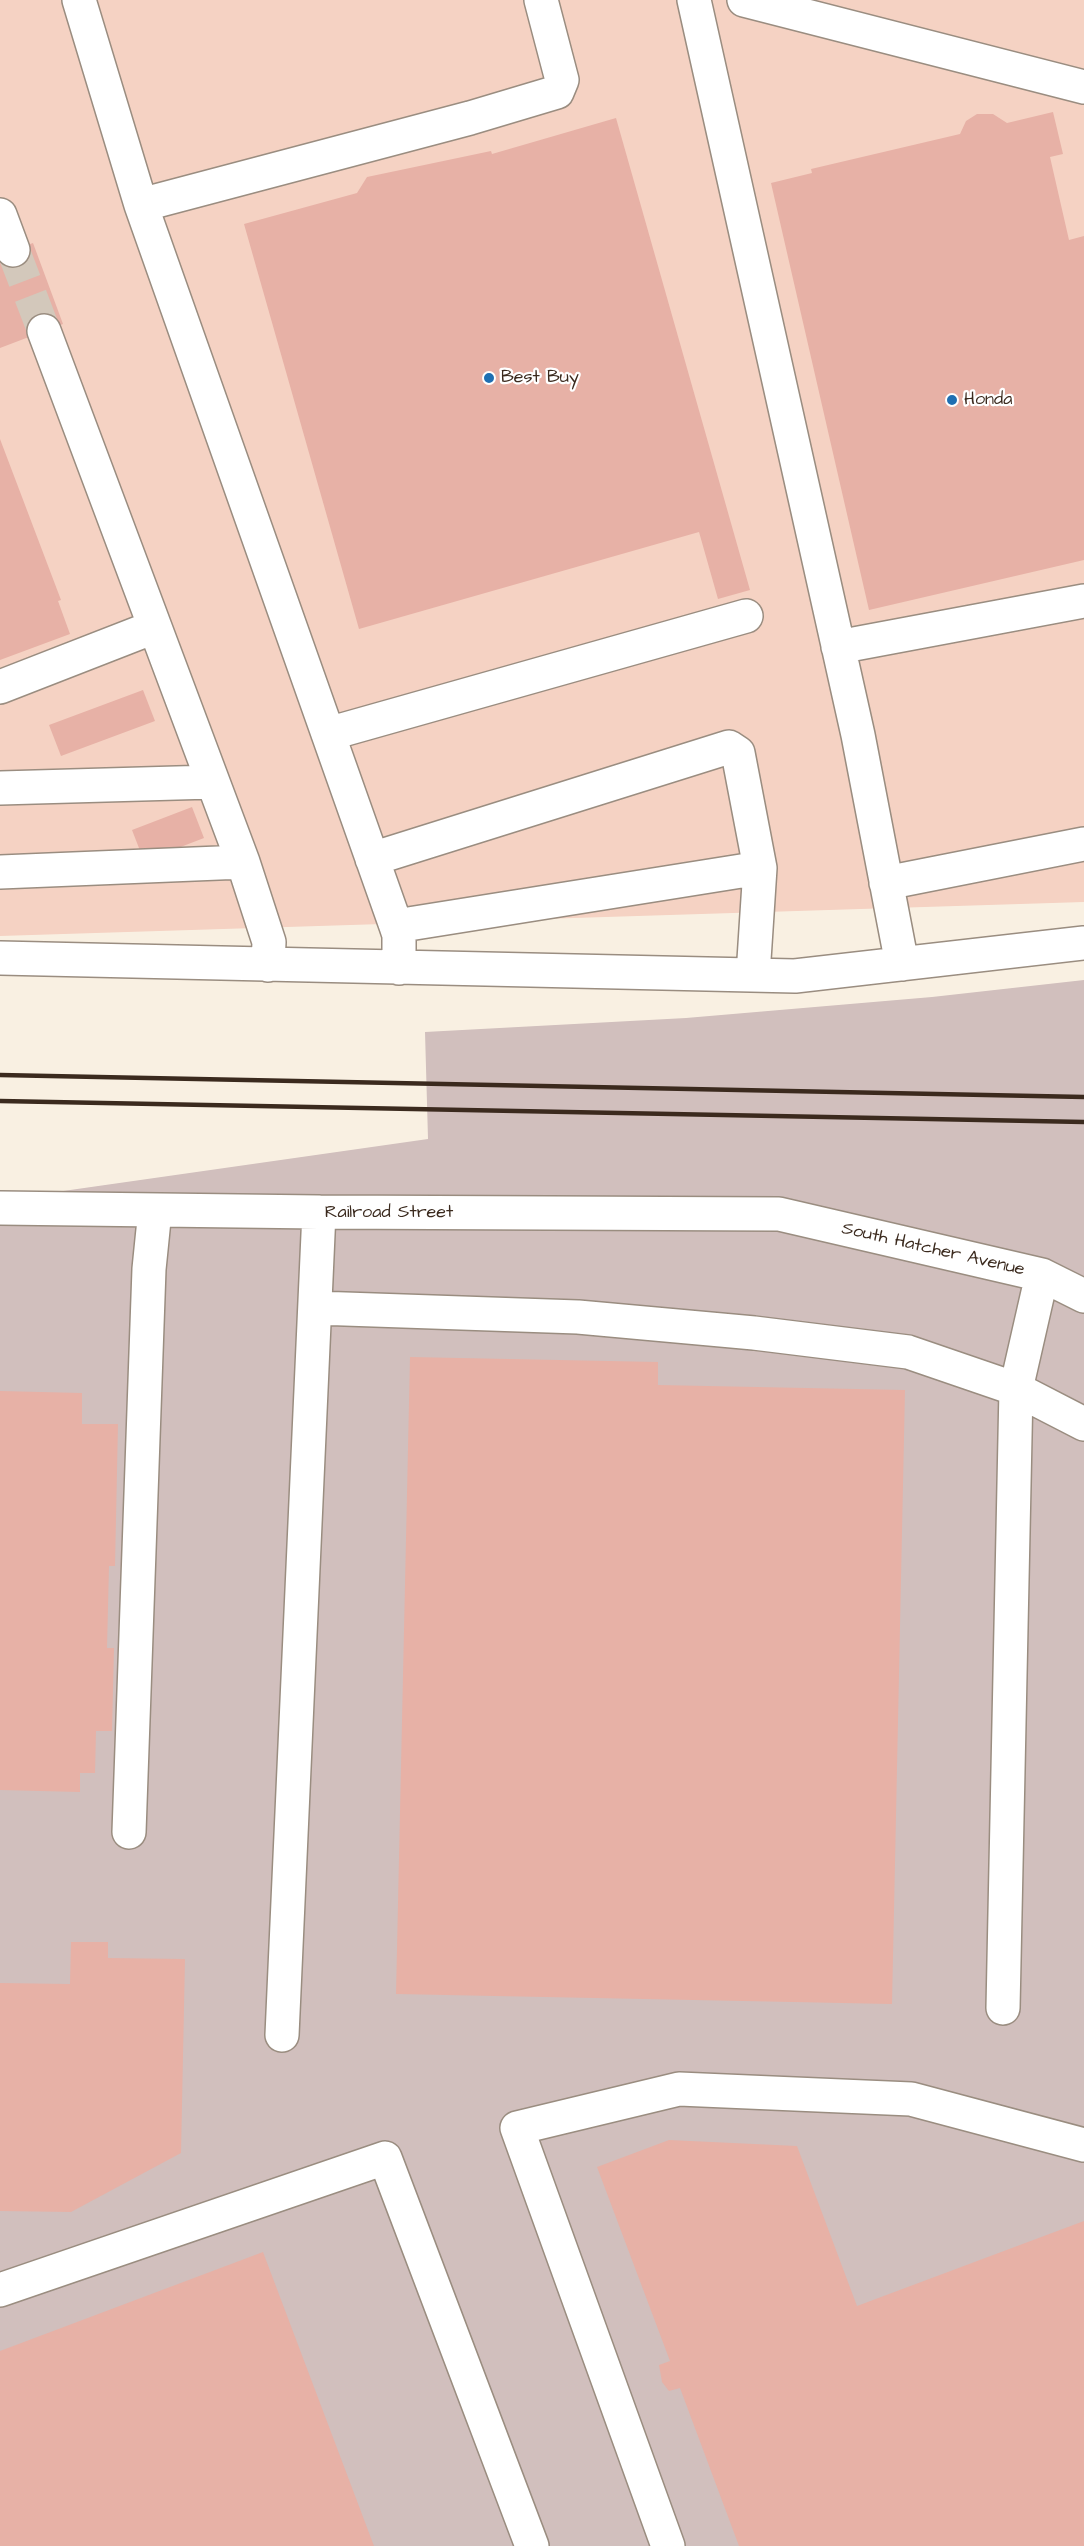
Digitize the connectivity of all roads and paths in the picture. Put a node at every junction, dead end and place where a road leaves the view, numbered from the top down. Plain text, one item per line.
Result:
1 (79, 0) edge
2 (541, 0) edge
3 (694, 0) edge
4 (744, 0) edge
5 (1084, 87) edge
6 (141, 205) junction
7 (0, 215) edge
8 (13, 250) tunnel mouth
9 (44, 331) tunnel mouth
10 (1084, 601) edge
11 (746, 616) dead end
12 (154, 627) junction
13 (838, 647) junction
14 (0, 687) edge
15 (328, 734) junction
16 (212, 783) junction
17 (0, 788) edge
18 (1084, 844) edge
19 (372, 859) junction
20 (243, 862) junction
21 (760, 868) junction
22 (0, 872) edge
23 (886, 883) junction
24 (396, 926) junction
25 (1084, 943) edge
26 (0, 958) edge
27 (902, 964) junction
28 (268, 965) junction
29 (399, 968) junction
30 (753, 975) junction
31 (0, 1208) edge
32 (155, 1210) junction
33 (319, 1212) junction
34 (779, 1214) joint
35 (1070, 1282) edge
36 (316, 1308) junction
37 (1016, 1389) junction
38 (1084, 1424) edge
39 (129, 1832) dead end
40 (1003, 2008) dead end
41 (282, 2035) dead end
42 (1084, 2145) edge
43 (0, 2290) edge
44 (532, 2546) edge
45 (668, 2546) edge

1 - 6 street
2 - 6 street
3 - 13 street
4 - 5 street
6 - 15 street
7 - 8 street
9 - 12 street
10 - 13 street
11 - 15 street
12 - 14 street
12 - 16 street
13 - 23 street
15 - 19 street
16 - 17 street
16 - 20 street
18 - 23 street
19 - 21 street
19 - 24 street
20 - 22 street
20 - 28 street
21 - 24 street
21 - 30 street
23 - 27 street
24 - 29 street
25 - 27 street
26 - 28 street
27 - 30 street
28 - 29 street
29 - 30 street
31 - 32 street, Railroad Street
32 - 33 street, Railroad Street
32 - 39 street
33 - 34 street, Railroad Street
33 - 36 street
34 - 35 street, South Hatcher Avenue
35 - 37 street
36 - 37 street
36 - 41 street
37 - 38 street
37 - 40 street
42 - 45 street
43 - 44 street

